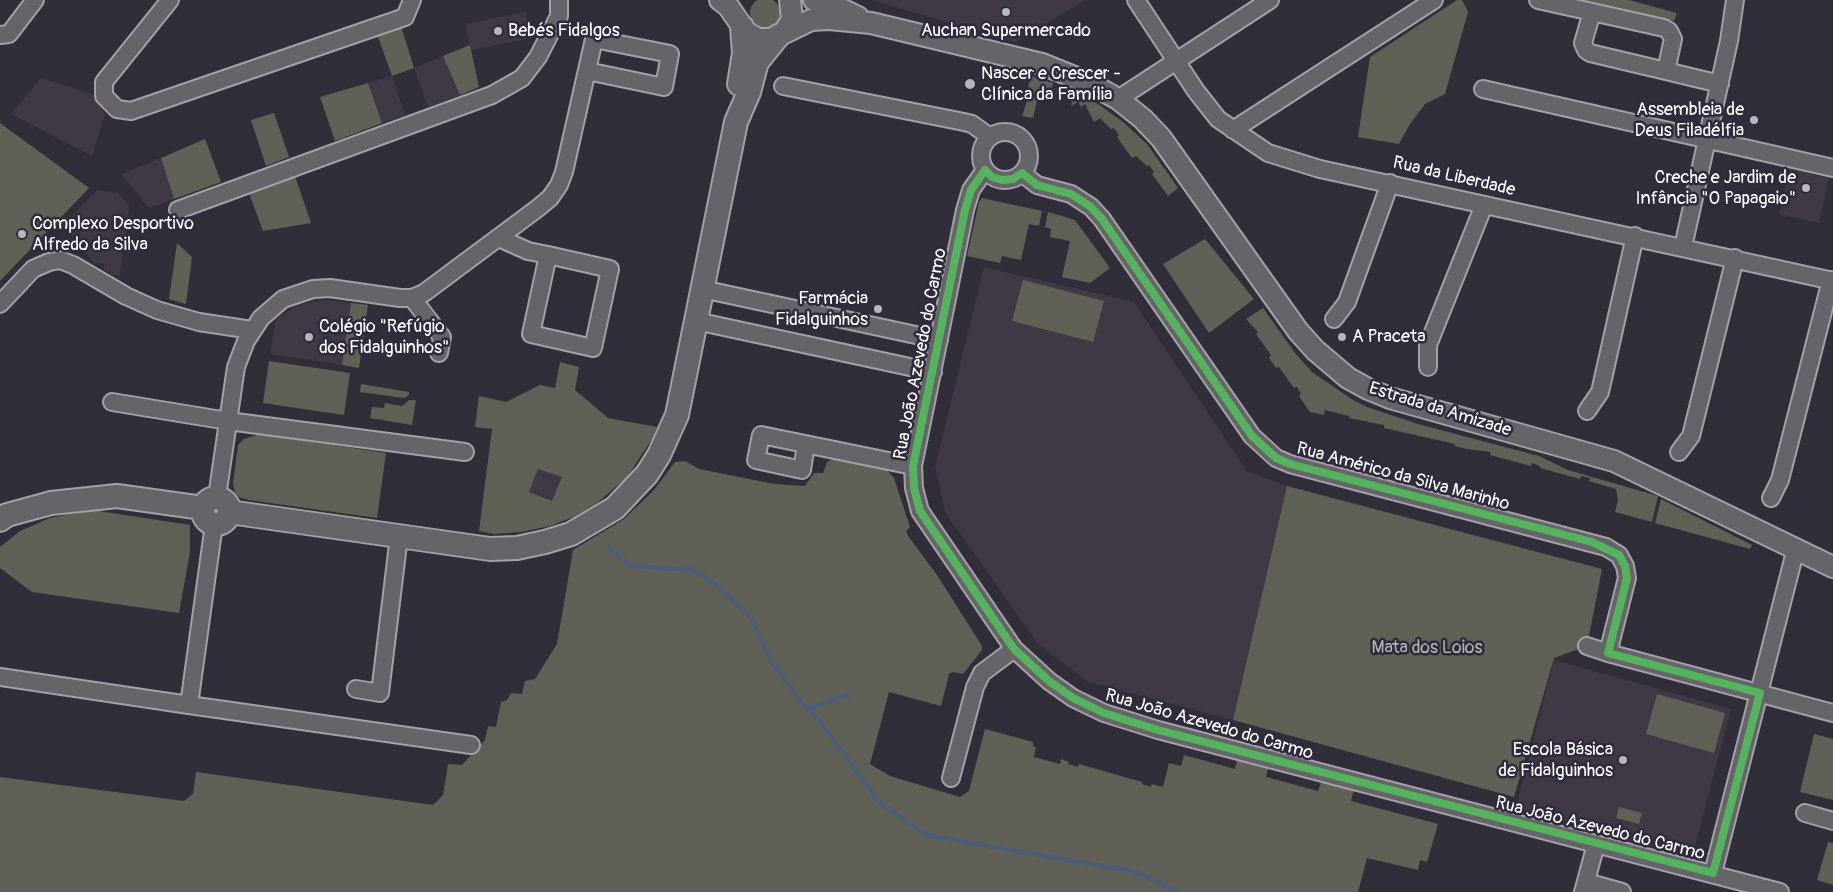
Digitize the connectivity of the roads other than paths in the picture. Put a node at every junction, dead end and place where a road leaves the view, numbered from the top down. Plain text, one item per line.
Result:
1 (35, 0) edge
2 (170, 0) edge
3 (412, 0) edge
4 (559, 0) edge
5 (720, 0) edge
6 (740, 0) edge
7 (790, 0) edge
8 (814, 0) edge
9 (1136, 0) edge
10 (1270, 0) edge
11 (1434, 0) edge
12 (1538, 0) edge
13 (1735, 0) edge
14 (1592, 12) junction
15 (871, 23) junction
16 (741, 24) junction
17 (0, 34) edge
18 (781, 34) junction
19 (1175, 60) junction
20 (587, 71) junction
21 (1666, 72) junction
22 (1720, 84) junction
23 (782, 86) dead end
24 (1483, 89) dead end
25 (1118, 99) junction
26 (736, 122) junction
27 (1233, 130) junction
28 (990, 137) junction
29 (1707, 140) junction
30 (1833, 168) edge
31 (985, 170) junction
32 (1022, 173) junction
33 (1390, 183) junction
34 (1484, 205) junction
35 (178, 210) dead end
36 (1635, 236) junction
37 (499, 238) junction
38 (1683, 247) junction
39 (548, 256) junction
40 (1735, 258) junction
41 (1832, 281) edge
42 (702, 289) junction
43 (412, 298) junction
44 (0, 304) edge
45 (1334, 319) dead end
46 (696, 321) junction
47 (252, 330) junction
48 (939, 340) junction
49 (439, 354) dead end
50 (1428, 367) dead end
51 (932, 372) junction
52 (112, 402) dead end
53 (1587, 411) dead end
54 (228, 421) junction
55 (806, 445) dead end
56 (465, 452) dead end
57 (1679, 452) dead end
58 (913, 466) junction
59 (1770, 498) dead end
60 (216, 510) junction
61 (5, 521) edge
62 (399, 536) junction
63 (1796, 548) junction
64 (1833, 567) edge
65 (1587, 646) dead end
66 (1014, 649) junction
67 (1608, 653) junction
68 (0, 677) edge
69 (356, 689) dead end
70 (1760, 693) junction
71 (189, 705) junction
72 (1833, 712) edge
73 (471, 745) dead end
74 (951, 778) dead end
75 (1805, 813) dead end
76 (1833, 821) edge
77 (1596, 844) junction
78 (1713, 873) junction
79 (1584, 887) edge
80 (1622, 892) edge
81 (1780, 892) edge

1 - 17 street
2 - 3 street
4 - 35 street
5 - 16 street
6 - 16 street
7 - 18 street
8 - 15 street
9 - 19 street, Rua da Liberdade
10 - 19 street
11 - 27 street
12 - 14 street
13 - 22 street
14 - 21 street
14 - 21 street
15 - 18 street
15 - 25 street, Estrada da Amizade
16 - 18 street
16 - 26 main road
18 - 26 main road
19 - 25 street
19 - 27 street, Rua da Liberdade
20 - 20 street
20 - 37 street
21 - 22 street
22 - 29 street
23 - 28 street
24 - 29 street
25 - 63 street, Estrada da Amizade
26 - 42 main road
27 - 33 street, Rua da Liberdade
28 - 31 street
28 - 32 street
29 - 30 street
29 - 38 street
31 - 32 street
31 - 48 street, Rua João Azevedo do Carmo
32 - 67 street, Rua Américo da Silva Marinho
33 - 34 street, Rua da Liberdade
33 - 45 street
34 - 36 street, Rua da Liberdade
34 - 50 street
36 - 38 street, Rua da Liberdade
36 - 53 street
37 - 39 street
37 - 43 street
38 - 40 street, Rua da Liberdade
39 - 39 street
40 - 41 street, Rua da Liberdade
40 - 57 street
41 - 59 street
42 - 46 main road
42 - 48 street
43 - 47 street
43 - 49 street
44 - 47 street
46 - 51 street
46 - 62 main road
47 - 54 street
48 - 51 street, Rua João Azevedo do Carmo
51 - 58 street, Rua João Azevedo do Carmo
52 - 54 street
54 - 56 street
54 - 60 street
55 - 58 street
58 - 66 street, Rua João Azevedo do Carmo
60 - 61 main road
60 - 62 main road
60 - 71 street
62 - 69 street
63 - 64 street, Estrada da Amizade
63 - 70 street
65 - 67 street
66 - 74 street
66 - 77 street, Rua João Azevedo do Carmo
67 - 70 street
68 - 71 street
70 - 72 street
70 - 78 street
71 - 73 street
75 - 76 street
77 - 78 street, Rua João Azevedo do Carmo
77 - 79 street
78 - 81 street, Rua João Azevedo do Carmo
79 - 80 street

